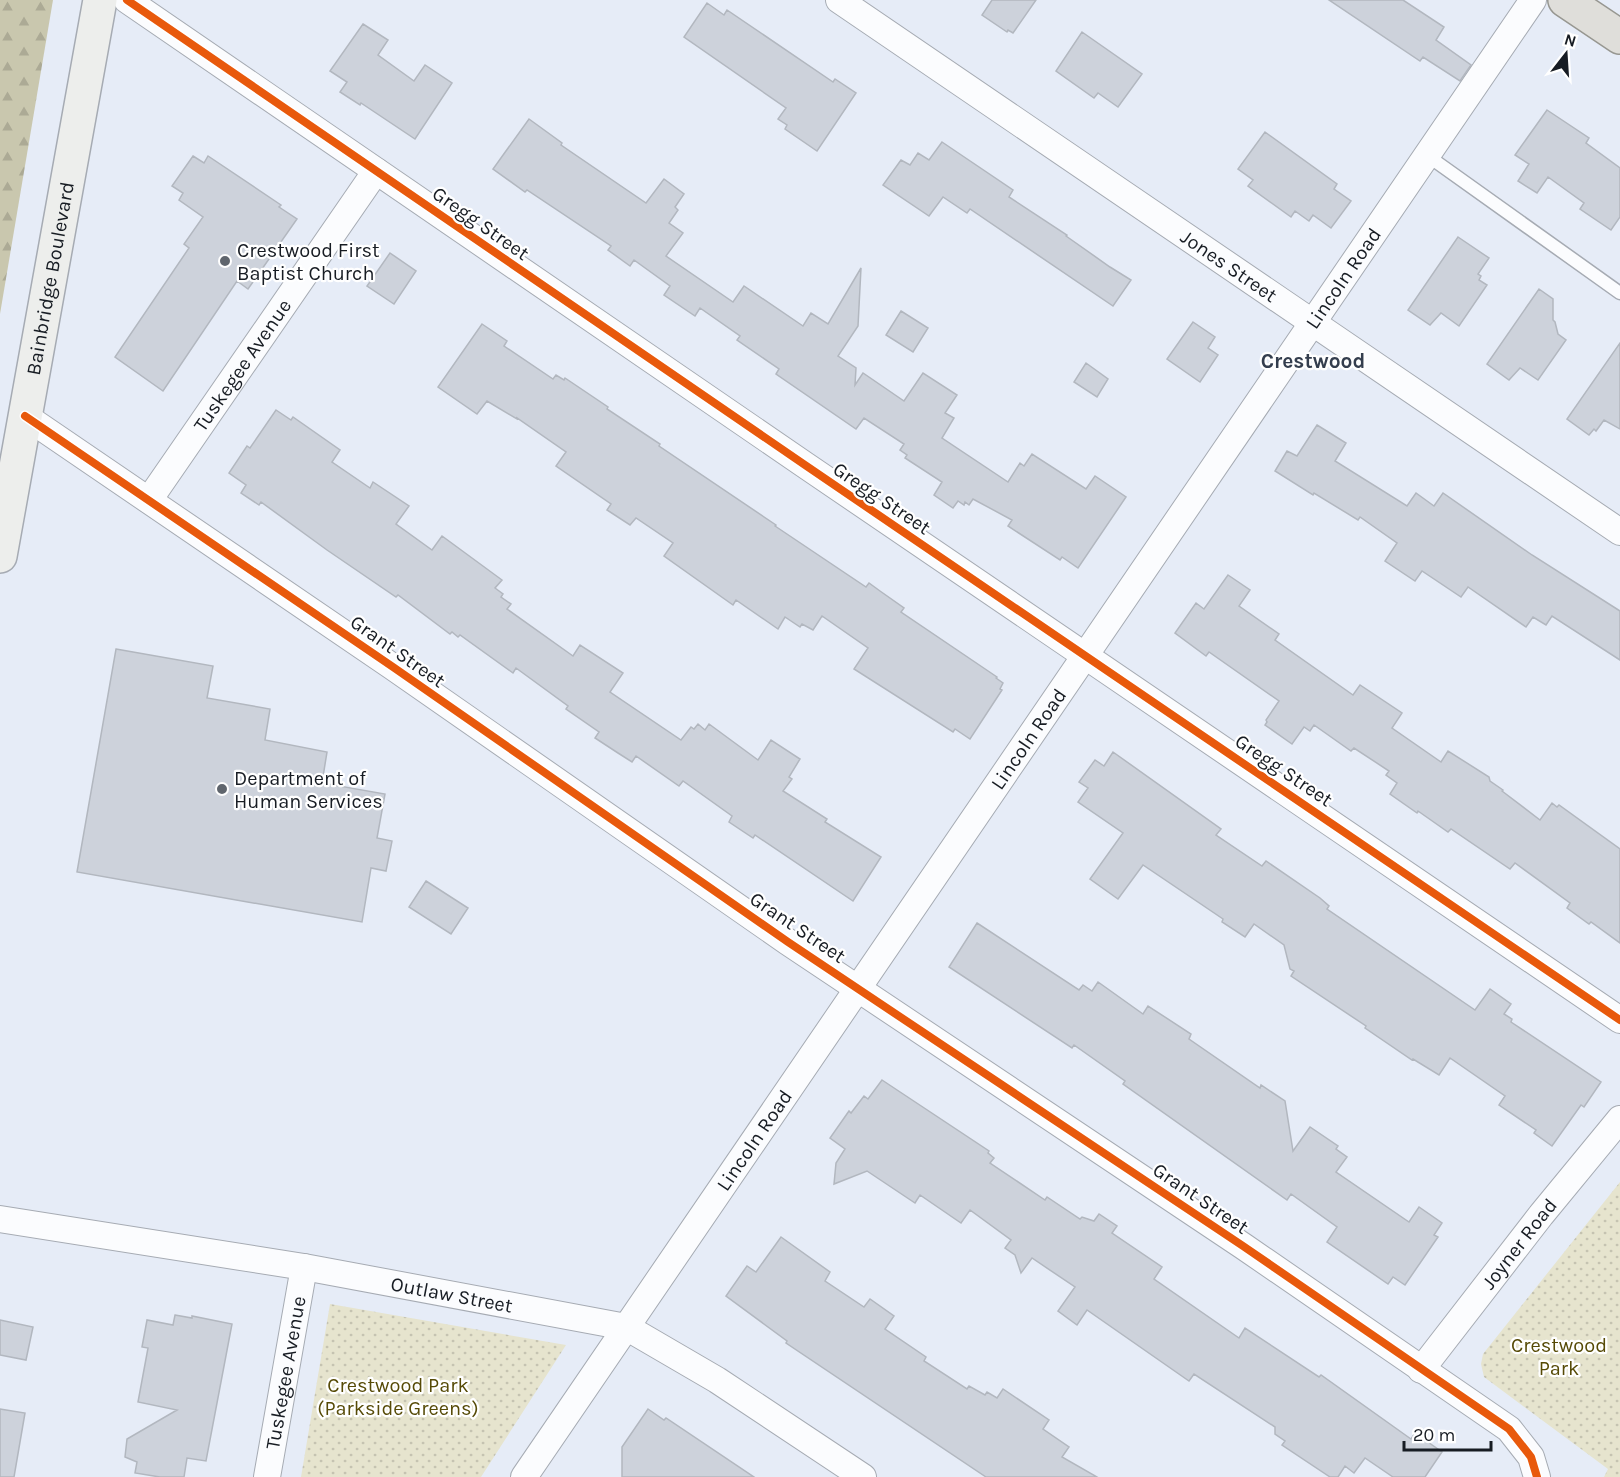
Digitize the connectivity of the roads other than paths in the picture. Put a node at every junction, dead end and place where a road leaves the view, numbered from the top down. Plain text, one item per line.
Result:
1 (100, 0) edge
2 (127, 0) edge
3 (839, 0) edge
4 (1533, 0) edge
5 (1564, 0) edge
6 (1620, 37) edge
7 (1428, 156) junction
8 (376, 171) junction
9 (1620, 293) edge
10 (1312, 324) junction
11 (25, 416) junction
12 (149, 500) junction
13 (1620, 532) edge
14 (0, 556) edge
15 (1084, 655) junction
16 (859, 988) junction
17 (1620, 1020) edge
18 (1620, 1119) edge
19 (0, 1219) edge
20 (304, 1267) junction
21 (626, 1327) junction
22 (1421, 1370) junction
23 (267, 1477) edge
24 (524, 1477) edge
25 (863, 1477) edge
26 (1537, 1477) edge

1 - 11 main road, Bainbridge Boulevard
2 - 8 street, Gregg Street
3 - 10 street, Jones Street
4 - 7 street, Lincoln Road
5 - 6 main road
7 - 9 lane
7 - 10 street, Lincoln Road
8 - 12 street, Tuskegee Avenue
8 - 15 street, Gregg Street
10 - 13 street, Jones Street
10 - 15 street, Lincoln Road
11 - 12 street, Grant Street
11 - 14 main road, Bainbridge Boulevard
12 - 16 street, Grant Street
15 - 16 street, Lincoln Road
15 - 17 street, Gregg Street
16 - 21 street, Lincoln Road
16 - 22 street, Grant Street
18 - 22 street, Joyner Road
19 - 20 street, Outlaw Street
20 - 21 street, Outlaw Street
20 - 23 street, Tuskegee Avenue
21 - 24 street, Lincoln Road
21 - 25 street, Outlaw Street
22 - 26 street, Grant Street

